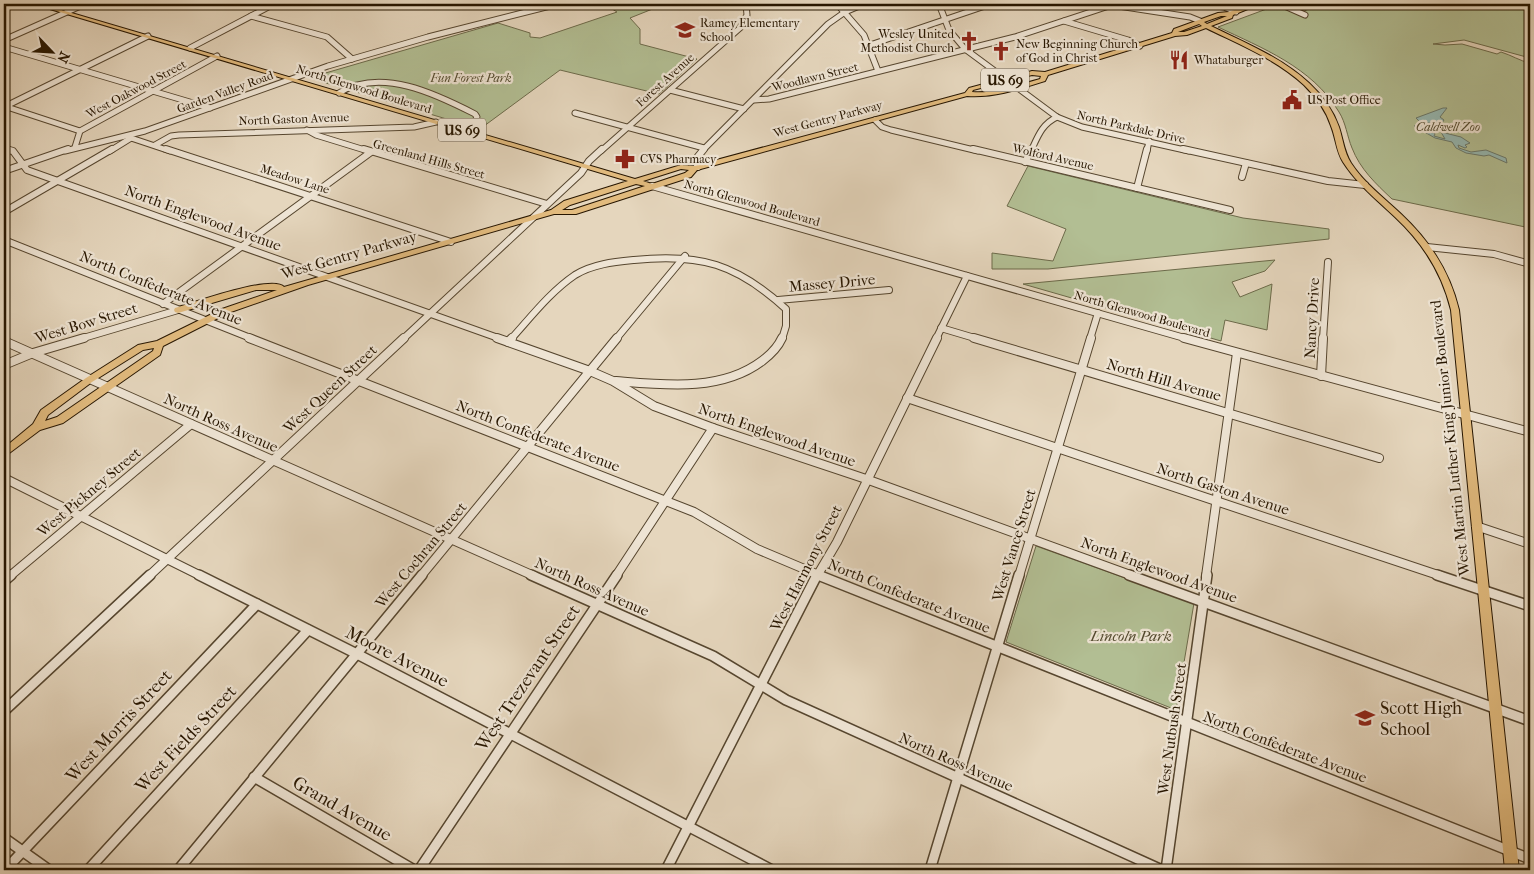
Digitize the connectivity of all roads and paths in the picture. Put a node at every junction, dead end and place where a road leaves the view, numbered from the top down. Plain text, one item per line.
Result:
1 (11, 4) edge
2 (36, 4) edge
3 (85, 4) edge
4 (274, 4) edge
5 (558, 4) edge
6 (746, 4) edge
7 (837, 4) edge
8 (864, 4) edge
9 (938, 4) edge
10 (991, 4) edge
11 (1201, 4) edge
12 (1257, 4) edge
13 (1280, 4) edge
14 (4, 7) edge
15 (65, 12) junction
16 (845, 12) junction
17 (1233, 13) junction
18 (1306, 15) dead end
19 (252, 16) junction
20 (945, 20) junction
21 (1064, 21) junction
22 (1203, 23) junction
23 (148, 36) junction
24 (4, 40) edge
25 (867, 46) junction
26 (1140, 46) junction
27 (4, 47) edge
28 (190, 48) junction
29 (965, 49) junction
30 (217, 56) junction
31 (352, 59) junction
32 (80, 70) junction
33 (878, 71) junction
34 (1045, 74) junction
35 (292, 79) junction
36 (1006, 80) junction
37 (1015, 88) junction
38 (670, 90) junction
39 (154, 92) junction
40 (339, 93) junction
41 (967, 94) junction
42 (754, 100) junction
43 (4, 106) edge
44 (210, 108) junction
45 (744, 109) junction
46 (575, 113) dead end
47 (1057, 117) junction
48 (875, 120) junction
49 (436, 122) junction
50 (628, 127) junction
51 (307, 130) junction
52 (80, 131) junction
53 (464, 131) junction
54 (131, 137) junction
55 (1149, 141) junction
56 (155, 145) junction
57 (75, 147) junction
58 (704, 148) junction
59 (5, 149) edge
60 (371, 152) junction
61 (1025, 162) junction
62 (1246, 163) junction
63 (21, 164) junction
64 (586, 166) junction
65 (696, 168) junction
66 (4, 171) edge
67 (1242, 177) dead end
68 (59, 181) junction
69 (633, 181) junction
70 (1365, 185) junction
71 (652, 186) junction
72 (1136, 188) junction
73 (311, 196) junction
74 (547, 204) junction
75 (1230, 210) dead end
76 (4, 212) edge
77 (554, 212) junction
78 (532, 219) junction
79 (4, 240) edge
80 (451, 242) junction
81 (242, 246) junction
82 (1427, 247) junction
83 (685, 256) junction
84 (1328, 262) dead end
85 (1530, 264) edge
86 (967, 276) junction
87 (326, 277) junction
88 (291, 287) junction
89 (889, 290) dead end
90 (778, 300) junction
91 (163, 304) junction
92 (178, 310) junction
93 (430, 313) junction
94 (1098, 313) junction
95 (205, 320) junction
96 (941, 328) junction
97 (4, 341) edge
98 (508, 342) junction
99 (159, 344) junction
100 (33, 354) junction
101 (1237, 354) junction
102 (4, 365) edge
103 (1080, 370) junction
104 (590, 371) junction
105 (1321, 376) junction
106 (89, 380) junction
107 (359, 380) junction
108 (613, 381) junction
109 (105, 387) junction
110 (906, 398) junction
111 (1228, 413) junction
112 (1465, 416) junction
113 (191, 424) junction
114 (37, 427) junction
115 (713, 428) junction
116 (1530, 432) edge
117 (528, 446) junction
118 (1056, 448) junction
119 (4, 453) edge
120 (1379, 458) dead end
121 (273, 462) junction
122 (4, 478) edge
123 (866, 479) junction
124 (667, 501) junction
125 (1216, 501) junction
126 (81, 517) junction
127 (1476, 526) junction
128 (1030, 538) junction
129 (451, 540) junction
130 (1530, 544) edge
131 (166, 560) junction
132 (818, 574) junction
133 (4, 581) edge
134 (1483, 590) junction
135 (1202, 600) junction
136 (257, 604) junction
137 (597, 605) junction
138 (1530, 606) edge
139 (308, 630) junction
140 (998, 647) junction
141 (357, 654) junction
142 (762, 686) junction
143 (1495, 708) junction
144 (4, 711) edge
145 (1530, 721) edge
146 (1186, 723) junction
147 (510, 734) junction
148 (254, 777) junction
149 (958, 778) junction
150 (690, 826) junction
151 (4, 838) edge
152 (23, 851) junction
153 (1510, 851) junction
154 (1530, 859) edge
155 (768, 869) edge
156 (5, 870) edge
157 (49, 870) edge
158 (88, 870) edge
159 (178, 870) edge
160 (414, 870) edge
161 (419, 870) edge
162 (666, 870) edge
163 (930, 870) edge
164 (1162, 870) edge
165 (1166, 870) edge
166 (1512, 870) edge

1 - 14 street
2 - 15 main road, North Glenwood Boulevard / US 69
3 - 15 street
4 - 19 street, West Oakwood Street
5 - 31 street, Garden Valley Road
6 - 38 street, Forest Avenue
7 - 16 street
8 - 16 street
9 - 20 street, North Parkdale Drive
10 - 20 street
11 - 17 street
12 - 17 main road, West Gentry Parkway / US 69
13 - 18 street
15 - 23 main road, North Glenwood Boulevard / US 69
15 - 24 street
16 - 25 street
16 - 42 street
17 - 22 main road, West Gentry Parkway / US 69
19 - 28 street, West Oakwood Street
19 - 31 street
20 - 25 street
20 - 29 street, North Parkdale Drive
21 - 22 street, Woodlawn Street
21 - 26 street
21 - 29 street, Woodlawn Street
22 - 26 main road, West Gentry Parkway / US 69
22 - 70 main road, West Martin Luther King Junior Boulevard
23 - 28 main road, North Glenwood Boulevard / US 69
23 - 32 street
25 - 33 street
26 - 34 main road, West Gentry Parkway / US 69
27 - 32 street
28 - 30 main road, North Glenwood Boulevard / US 69
29 - 33 street, Woodlawn Street
29 - 36 street, North Parkdale Drive
30 - 35 main road, North Glenwood Boulevard / US 69
30 - 39 street, West Oakwood Street
31 - 35 street, Garden Valley Road
32 - 39 street
32 - 43 street
33 - 42 street, Woodlawn Street
34 - 36 main road, West Gentry Parkway / US 69
34 - 37 main road, West Gentry Parkway / US 69
35 - 40 main road, North Glenwood Boulevard / US 69
35 - 44 street, Garden Valley Road
36 - 37 street, North Parkdale Drive
36 - 41 main road, West Gentry Parkway / US 69
37 - 41 main road, West Gentry Parkway / US 69
37 - 47 street, North Parkdale Drive
38 - 45 street
38 - 50 street, Forest Avenue
39 - 44 street
39 - 52 street, West Oakwood Street
40 - 49 main road, North Glenwood Boulevard / US 69
40 - 53 street
41 - 48 main road, West Gentry Parkway / US 69
42 - 45 street
43 - 52 street
44 - 54 street, Garden Valley Road
45 - 58 street
46 - 50 street
47 - 55 street, North Parkdale Drive
47 - 61 street
48 - 61 street, Wolford Avenue
48 - 65 main road, West Gentry Parkway / US 69
49 - 51 street, North Gaston Avenue
49 - 53 main road, North Glenwood Boulevard / US 69
50 - 58 street
50 - 64 street, Forest Avenue
51 - 56 street, North Gaston Avenue
51 - 60 street, Greenland Hills Street
52 - 57 street, West Oakwood Street
53 - 64 main road, North Glenwood Boulevard / US 69
54 - 56 street, Meadow Lane
54 - 57 street, West Oakwood Street
54 - 68 street, Garden Valley Road
55 - 62 street, North Parkdale Drive
55 - 72 street
56 - 73 street, Meadow Lane
57 - 63 street, West Oakwood Street
58 - 65 street
59 - 63 street, North Englewood Avenue
60 - 73 street
60 - 74 street, Greenland Hills Street
61 - 72 street, Wolford Avenue
62 - 67 street
62 - 70 street, North Parkdale Drive
63 - 66 street, West Oakwood Street
63 - 68 street, North Englewood Avenue
64 - 69 main road, North Glenwood Boulevard / US 69
64 - 74 street, West Queen Street
65 - 69 main road, West Gentry Parkway / US 69
65 - 71 main road, West Gentry Parkway / US 69
68 - 76 street, Garden Valley Road
68 - 81 street, North Englewood Avenue
69 - 71 main road, North Glenwood Boulevard / US 69
69 - 77 main road, West Gentry Parkway
70 - 82 main road, West Martin Luther King Junior Boulevard
71 - 77 main road, West Gentry Parkway
71 - 86 street, North Glenwood Boulevard
72 - 75 street, Wolford Avenue
73 - 80 street, Meadow Lane
73 - 81 street
74 - 78 street, West Queen Street
77 - 78 main road, West Gentry Parkway
78 - 80 main road, West Gentry Parkway
78 - 93 street, West Queen Street
79 - 91 street, North Confederate Avenue
80 - 87 main road, West Gentry Parkway
81 - 87 street, North Englewood Avenue
81 - 91 street
82 - 85 street
82 - 112 main road, West Martin Luther King Junior Boulevard
83 - 90 street
83 - 98 street
83 - 104 street, West Cochran Street
84 - 105 street, Nancy Drive
86 - 94 street, North Glenwood Boulevard
86 - 96 street, West Harmony Street
87 - 88 main road, West Gentry Parkway
87 - 93 street, North Englewood Avenue
88 - 92 main road
88 - 95 main road, West Gentry Parkway
89 - 90 street, Massey Drive
90 - 108 street
91 - 92 street, North Confederate Avenue
92 - 95 street, North Confederate Avenue
92 - 100 street, West Bow Street
93 - 98 street, North Englewood Avenue
93 - 107 street, West Queen Street
94 - 101 street, North Glenwood Boulevard
94 - 103 street, West Vance Street
95 - 99 main road, West Gentry Parkway
95 - 107 street, North Confederate Avenue
96 - 103 street, North Hill Avenue
96 - 110 street, West Harmony Street
97 - 100 street, North Ross Avenue
98 - 104 street, North Englewood Avenue
99 - 106 main road, West Gentry Parkway
99 - 109 main road, West Gentry Parkway
100 - 102 street, West Bow Street
100 - 106 street, North Ross Avenue
101 - 105 street, North Glenwood Boulevard
101 - 111 street, West Nutbush Street
103 - 111 street, North Hill Avenue
103 - 118 street, West Vance Street
104 - 108 street, North Englewood Avenue
104 - 117 street, West Cochran Street
105 - 112 street, North Glenwood Boulevard
106 - 109 street, North Ross Avenue
106 - 114 main road, West Gentry Parkway
107 - 117 street, North Confederate Avenue
107 - 121 street, West Queen Street
108 - 115 street, North Englewood Avenue
109 - 113 street, North Ross Avenue
109 - 114 main road, West Gentry Parkway
110 - 118 street, North Gaston Avenue
110 - 123 street, West Harmony Street
111 - 120 street, North Hill Avenue
111 - 125 street, West Nutbush Street
112 - 116 street, North Glenwood Boulevard
112 - 127 main road, West Martin Luther King Junior Boulevard
113 - 121 street, North Ross Avenue
113 - 126 street, West Pickney Street
114 - 119 main road, West Gentry Parkway
115 - 123 street, North Englewood Avenue
115 - 124 street, West Trezevant Street
117 - 124 street, North Confederate Avenue
117 - 129 street, West Cochran Street
118 - 125 street, North Gaston Avenue
118 - 128 street, West Vance Street
121 - 129 street, North Ross Avenue
121 - 131 street, West Queen Street
122 - 126 street, Moore Avenue
123 - 128 street, North Englewood Avenue
123 - 132 street, West Harmony Street
124 - 132 street, North Confederate Avenue
124 - 137 street, West Trezevant Street
125 - 134 street, North Gaston Avenue
125 - 135 street, West Nutbush Street
126 - 131 street, Moore Avenue
126 - 133 street, West Pickney Street
127 - 130 street
127 - 134 main road, West Martin Luther King Junior Boulevard
128 - 135 street, North Englewood Avenue
128 - 140 street, West Vance Street
129 - 137 street, North Ross Avenue
129 - 141 street, West Cochran Street
131 - 136 street, Moore Avenue
131 - 144 street, West Queen Street
132 - 140 street, North Confederate Avenue
132 - 142 street, West Harmony Street
134 - 138 street, North Gaston Avenue
134 - 143 main road, West Martin Luther King Junior Boulevard
135 - 143 street, North Englewood Avenue
135 - 146 street, West Nutbush Street
136 - 139 street, Moore Avenue
136 - 152 street, West Morris Street
137 - 142 street, North Ross Avenue
137 - 147 street, West Trezevant Street
139 - 141 street, Moore Avenue
139 - 158 street, West Fields Street
140 - 146 street, North Confederate Avenue
140 - 149 street, West Vance Street
141 - 147 street, Moore Avenue
141 - 148 street, West Cochran Street
142 - 149 street, North Ross Avenue
142 - 150 street, West Harmony Street
143 - 145 street, North Englewood Avenue
143 - 153 main road, West Martin Luther King Junior Boulevard
146 - 153 street, North Confederate Avenue
146 - 165 street, West Nutbush Street
147 - 150 street, Moore Avenue
147 - 161 street, West Trezevant Street
148 - 159 street, West Cochran Street
148 - 160 street, Grand Avenue
149 - 163 street, West Vance Street
149 - 164 street, North Ross Avenue
150 - 155 street, Moore Avenue
150 - 162 street, West Harmony Street
151 - 152 street
152 - 156 street, West Morris Street
152 - 157 street
153 - 154 street, North Confederate Avenue
153 - 166 main road, West Martin Luther King Junior Boulevard

